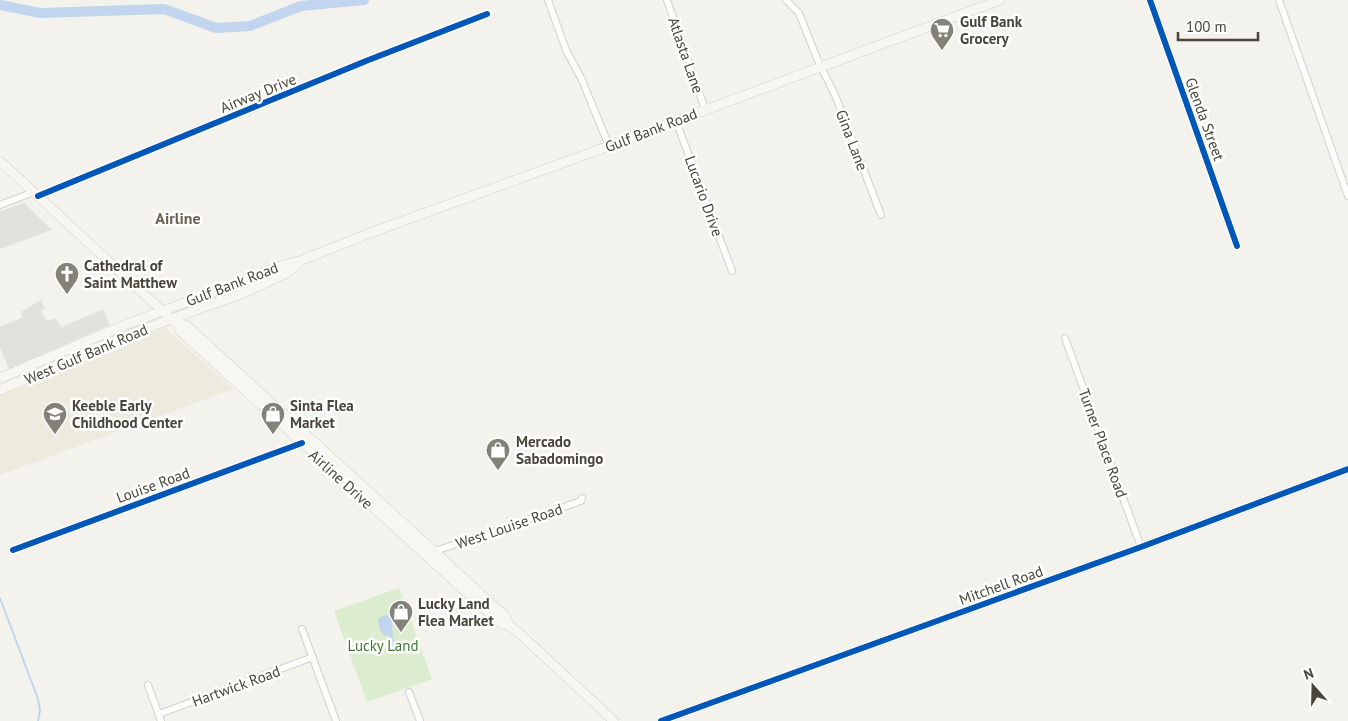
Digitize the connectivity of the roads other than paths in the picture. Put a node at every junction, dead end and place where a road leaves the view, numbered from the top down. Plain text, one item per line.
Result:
1 (548, 0) edge
2 (667, 0) edge
3 (786, 0) edge
4 (1000, 0) edge
5 (1150, 0) edge
6 (1278, 0) edge
7 (487, 14) dead end
8 (822, 66) junction
9 (705, 109) junction
10 (676, 121) junction
11 (609, 146) junction
12 (0, 161) edge
13 (36, 194) junction
14 (1348, 196) edge
15 (0, 204) edge
16 (881, 214) dead end
17 (1237, 246) dead end
18 (302, 260) junction
19 (732, 271) dead end
20 (163, 311) junction
21 (175, 321) junction
22 (1064, 338) dead end
23 (0, 378) edge
24 (0, 390) edge
25 (302, 443) junction
26 (1348, 469) edge
27 (582, 498) dead end
28 (1140, 547) junction
29 (13, 550) dead end
30 (435, 551) junction
31 (434, 564) junction
32 (510, 626) junction
33 (302, 629) dead end
34 (313, 658) junction
35 (148, 685) dead end
36 (409, 692) dead end
37 (160, 718) edge
38 (336, 721) edge
39 (420, 721) edge
40 (614, 721) edge
41 (661, 721) edge

1 - 11 street
2 - 9 street, Atlasta Lane
3 - 8 street, Gina Lane
4 - 8 main road, Gulf Bank Road
5 - 17 street, Glenda Street
6 - 14 street
7 - 13 street, Airway Drive
8 - 9 main road, Gulf Bank Road
8 - 16 street, Gina Lane
9 - 10 main road, Gulf Bank Road
10 - 11 main road, Gulf Bank Road
10 - 19 street, Lucario Drive
11 - 18 main road, Gulf Bank Road
12 - 13 main road, Airline Drive
13 - 15 street, Airway Drive
13 - 20 main road, Airline Drive
18 - 20 main road, Gulf Bank Road
18 - 21 main road, Gulf Bank Road
20 - 21 main road, Airline Drive
20 - 23 main road, West Gulf Bank Road
21 - 24 main road, West Gulf Bank Road
21 - 25 main road, Airline Drive
21 - 30 main road, Airline Drive
22 - 28 street, Turner Place Road
25 - 29 street, Louise Road
25 - 31 main road, Airline Drive
26 - 28 street, Mitchell Road
27 - 30 street, West Louise Road
28 - 41 street, Mitchell Road
30 - 31 main road
30 - 32 main road, Airline Drive
31 - 32 main road, Airline Drive
32 - 40 main road, Airline Drive
33 - 34 street
34 - 37 street, Hartwick Road
34 - 38 street
35 - 37 street
36 - 39 street

